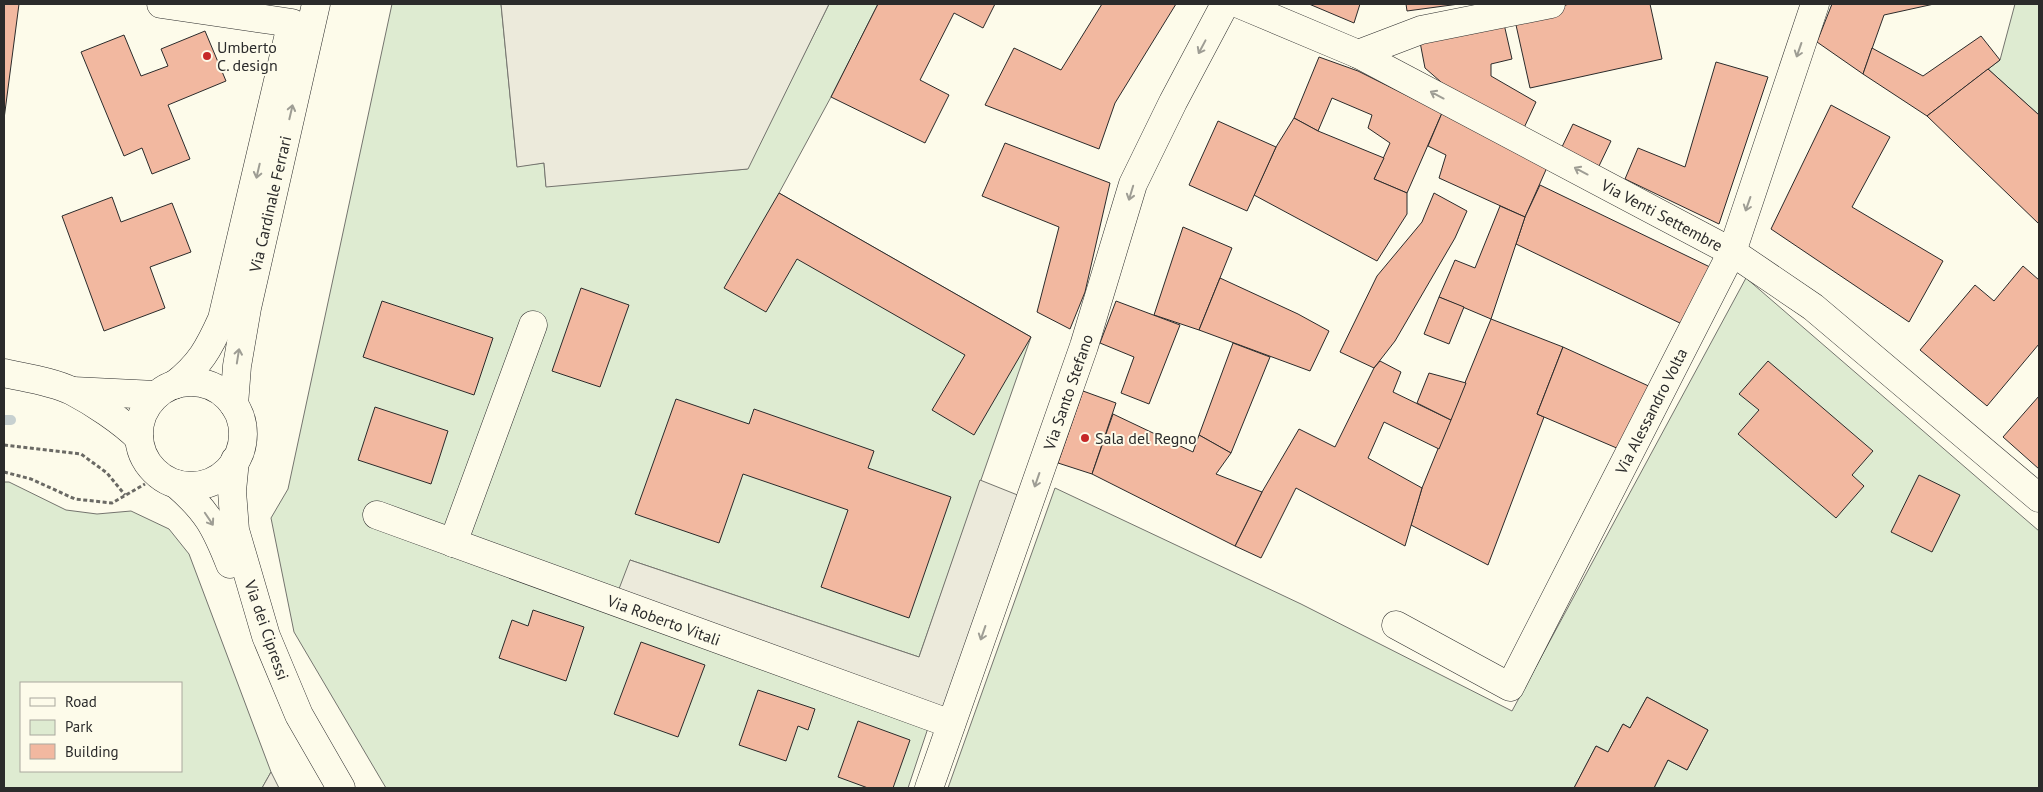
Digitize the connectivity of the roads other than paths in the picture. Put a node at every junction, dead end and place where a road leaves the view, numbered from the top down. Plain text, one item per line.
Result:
1 (161, 4) edge
2 (316, 4) edge
3 (1225, 4) edge
4 (1239, 4) edge
5 (1552, 4) edge
6 (1815, 4) edge
7 (294, 13) edge
8 (1358, 54) junction
9 (1732, 252) junction
10 (533, 325) dead end
11 (4, 373) edge
12 (165, 390) junction
13 (72, 391) junction
14 (234, 405) junction
15 (139, 438) junction
16 (236, 460) junction
17 (168, 480) junction
18 (2039, 498) edge
19 (377, 515) dead end
20 (453, 543) junction
21 (1396, 625) dead end
22 (951, 724) junction
23 (322, 788) edge
24 (341, 788) edge
25 (929, 788) edge

1 - 7 street
14 -> 2 street, Via Cardinale Ferrari
3 -> 22 street, Via Santo Stefano
4 - 8 street, Via Venti Settembre
5 - 8 street
6 -> 9 street, Via Alessandro Volta
7 -> 12 street, Via Cardinale Ferrari
9 -> 8 street, Via Venti Settembre
9 - 18 street, Via Venti Settembre
9 - 21 street, Via Alessandro Volta
10 - 20 street
11 - 13 street
12 - 13 street
12 - 14 street
12 - 15 street
13 - 15 street
14 - 16 street
15 - 17 street
16 - 17 street
16 - 24 street, Via dei Cipressi
17 -> 23 street, Via dei Cipressi
19 - 20 street, Via Roberto Vitali
20 - 22 street, Via Roberto Vitali
22 - 25 street, Via Santo Stefano

